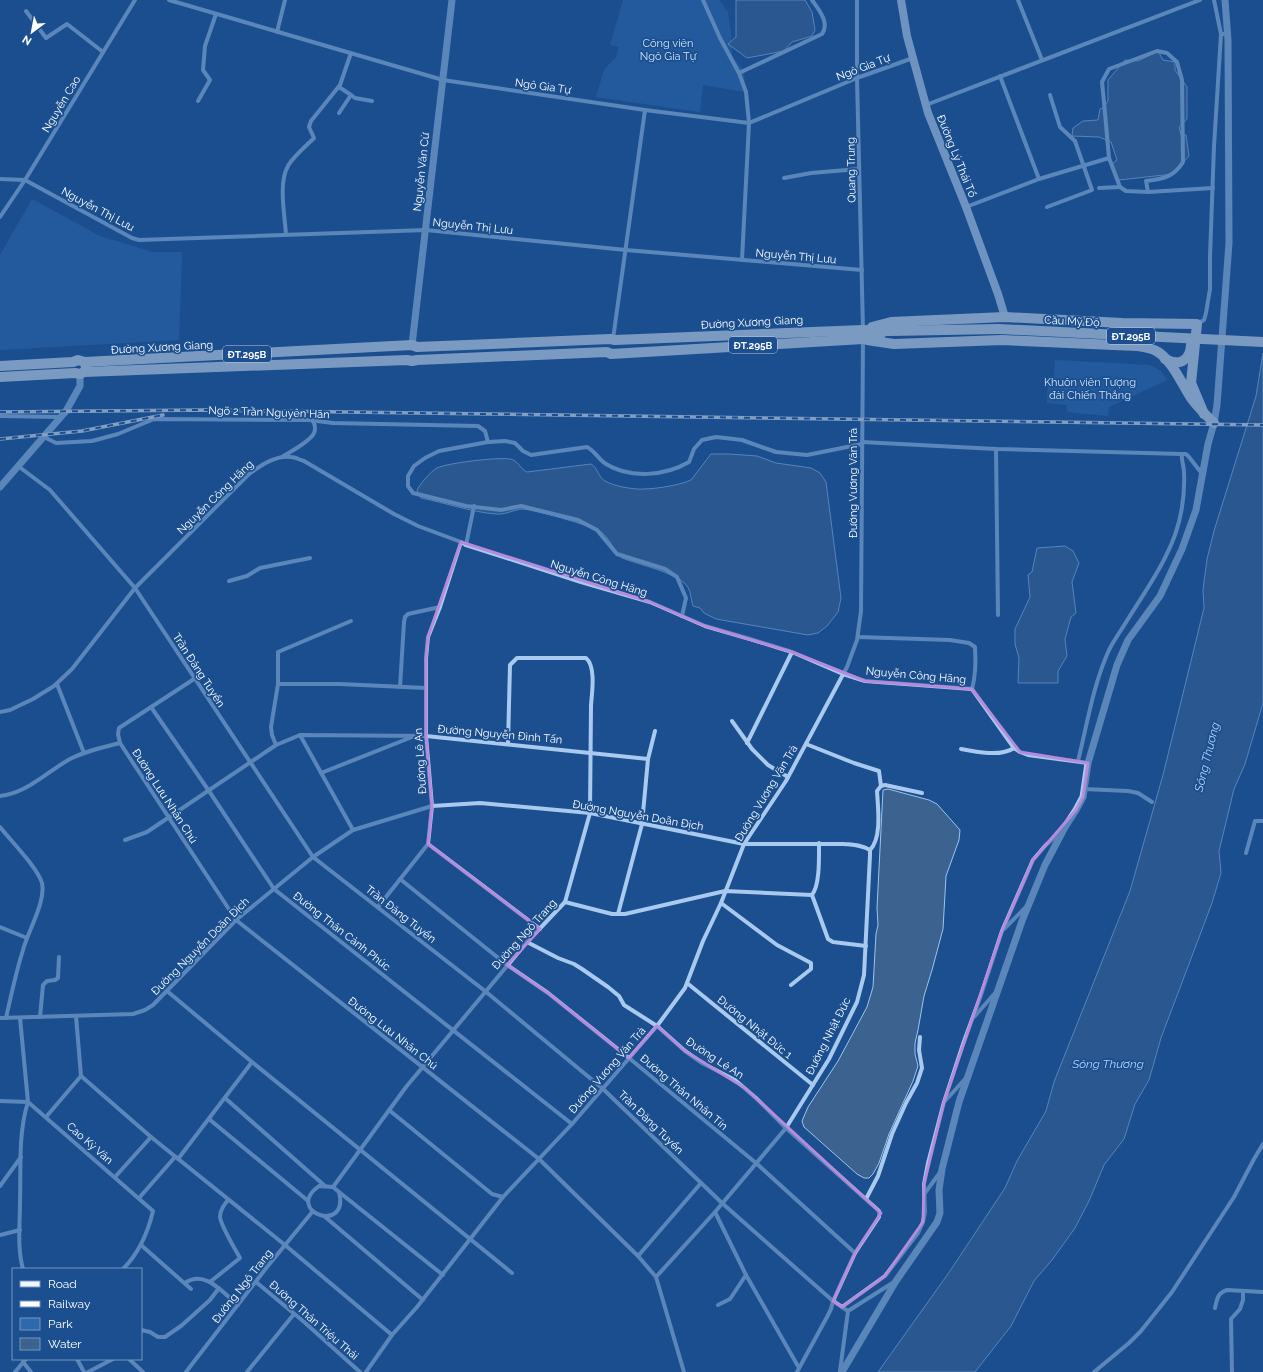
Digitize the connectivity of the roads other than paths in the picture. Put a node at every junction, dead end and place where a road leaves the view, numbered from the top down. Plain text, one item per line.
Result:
1 (135, 0) edge
2 (169, 0) edge
3 (285, 0) edge
4 (452, 0) edge
5 (703, 0) edge
6 (812, 0) edge
7 (857, 0) edge
8 (901, 0) edge
9 (1018, 0) edge
10 (1200, 0) edge
11 (1214, 0) edge
12 (1225, 0) edge
13 (26, 11) dead end
14 (216, 14) junction
15 (277, 32) junction
16 (1224, 34) junction
17 (103, 52) junction
18 (351, 53) junction
19 (913, 58) junction
20 (1042, 60) junction
21 (739, 73) junction
22 (1000, 76) junction
23 (857, 78) junction
24 (443, 80) junction
25 (339, 87) junction
26 (351, 95) junction
27 (1050, 95) dead end
28 (198, 101) dead end
29 (372, 102) dead end
30 (926, 105) junction
31 (645, 110) junction
32 (339, 113) dead end
33 (749, 123) junction
34 (1109, 158) junction
35 (1084, 166) junction
36 (860, 169) junction
37 (784, 178) dead end
38 (0, 179) edge
39 (1039, 179) junction
40 (25, 180) junction
41 (1120, 187) junction
42 (1099, 188) dead end
43 (1213, 188) junction
44 (1148, 192) junction
45 (1047, 206) dead end
46 (966, 207) junction
47 (0, 216) edge
48 (426, 230) junction
49 (286, 235) junction
50 (626, 250) junction
51 (742, 260) junction
52 (862, 270) junction
53 (1005, 317) junction
54 (1195, 324) junction
55 (999, 329) joint
56 (863, 334) junction
57 (612, 340) junction
58 (1263, 342) edge
59 (412, 346) junction
60 (611, 352) junction
61 (1165, 359) junction
62 (412, 360) junction
63 (0, 366) edge
64 (81, 370) junction
65 (0, 377) edge
66 (1204, 414) junction
67 (0, 416) edge
68 (62, 417) junction
69 (313, 421) junction
70 (1214, 423) junction
71 (44, 437) junction
72 (488, 442) junction
73 (862, 443) junction
74 (996, 449) junction
75 (1182, 454) junction
76 (282, 458) junction
77 (18, 466) junction
78 (1203, 476) junction
79 (0, 487) edge
80 (474, 506) junction
81 (461, 542) junction
82 (466, 545) junction
83 (310, 558) dead end
84 (230, 581) dead end
85 (135, 588) junction
86 (440, 607) junction
87 (998, 615) dead end
88 (682, 616) junction
89 (351, 621) dead end
90 (858, 637) junction
91 (792, 652) junction
92 (843, 674) junction
93 (194, 679) junction
94 (57, 684) junction
95 (278, 684) junction
96 (400, 687) junction
97 (426, 688) junction
98 (972, 689) junction
99 (151, 707) junction
100 (0, 712) edge
101 (732, 721) dead end
102 (655, 731) dead end
103 (300, 735) junction
104 (414, 736) junction
105 (426, 736) junction
106 (120, 743) junction
107 (748, 743) junction
108 (508, 744) junction
109 (806, 744) junction
110 (276, 745) junction
111 (1014, 748) junction
112 (961, 750) dead end
113 (84, 753) junction
114 (590, 753) junction
115 (648, 758) junction
116 (1078, 761) junction
117 (250, 763) junction
118 (1088, 763) junction
119 (321, 773) junction
120 (788, 777) junction
121 (881, 786) junction
122 (1084, 788) junction
123 (209, 791) junction
124 (922, 793) dead end
125 (0, 796) edge
126 (1152, 802) dead end
127 (432, 806) junction
128 (590, 813) junction
129 (168, 818) junction
130 (1263, 821) edge
131 (642, 824) junction
132 (0, 827) edge
133 (1065, 827) junction
134 (353, 830) junction
135 (125, 840) dead end
136 (820, 843) junction
137 (428, 844) junction
138 (744, 844) junction
139 (870, 850) junction
140 (1246, 853) dead end
141 (313, 857) junction
142 (400, 879) junction
143 (274, 889) junction
144 (726, 892) junction
145 (812, 895) junction
146 (565, 902) junction
147 (1030, 902) junction
148 (721, 903) junction
149 (378, 907) junction
150 (618, 914) junction
151 (236, 920) junction
152 (0, 927) edge
153 (540, 929) junction
154 (1002, 930) junction
155 (26, 938) junction
156 (527, 942) junction
157 (866, 946) junction
158 (59, 957) dead end
159 (507, 965) junction
160 (686, 983) junction
161 (791, 985) dead end
162 (998, 988) junction
163 (167, 991) junction
164 (485, 991) junction
165 (76, 1016) junction
166 (0, 1018) edge
167 (6, 1018) junction
168 (20, 1018) junction
169 (40, 1018) junction
170 (972, 1020) junction
171 (657, 1026) junction
172 (453, 1031) junction
173 (920, 1037) dead end
174 (629, 1058) junction
175 (252, 1062) junction
176 (423, 1067) junction
177 (81, 1076) junction
178 (968, 1076) junction
179 (812, 1085) junction
180 (602, 1088) junction
181 (224, 1098) junction
182 (0, 1101) edge
183 (28, 1102) junction
184 (944, 1102) junction
185 (389, 1110) junction
186 (46, 1117) junction
187 (209, 1119) junction
188 (572, 1124) junction
189 (786, 1128) junction
190 (151, 1137) junction
191 (1263, 1144) edge
192 (360, 1149) junction
193 (21, 1157) junction
194 (177, 1158) junction
195 (539, 1159) junction
196 (756, 1163) junction
197 (942, 1169) junction
198 (115, 1177) junction
199 (701, 1183) junction
200 (0, 1186) edge
201 (324, 1186) junction
202 (332, 1187) junction
203 (339, 1192) junction
204 (925, 1194) junction
205 (503, 1197) junction
206 (139, 1198) junction
207 (866, 1199) junction
208 (228, 1200) junction
209 (307, 1200) junction
210 (722, 1203) junction
211 (313, 1211) junction
212 (715, 1212) junction
213 (324, 1216) junction
214 (20, 1230) junction
215 (0, 1235) edge
216 (470, 1240) junction
217 (141, 1245) junction
218 (285, 1245) junction
219 (855, 1254) junction
220 (638, 1256) junction
221 (23, 1268) edge
222 (124, 1268) edge
223 (512, 1273) dead end
224 (443, 1275) junction
225 (746, 1275) junction
226 (656, 1277) junction
227 (896, 1281) junction
228 (210, 1282) junction
229 (256, 1282) junction
230 (185, 1283) junction
231 (219, 1288) junction
232 (191, 1289) dead end
233 (1243, 1291) junction
234 (1263, 1292) edge
235 (423, 1300) junction
236 (833, 1300) junction
237 (238, 1304) junction
238 (718, 1305) dead end
239 (842, 1307) junction
240 (1215, 1308) dead end
241 (848, 1311) junction
242 (294, 1314) junction
243 (142, 1330) edge
244 (392, 1335) junction
245 (78, 1360) edge
246 (111, 1360) edge
247 (130, 1360) edge
248 (25, 1361) edge
249 (798, 1370) edge
250 (15, 1372) edge
251 (31, 1372) edge
252 (84, 1372) edge
253 (88, 1372) edge
254 (143, 1372) edge
255 (186, 1372) edge
256 (247, 1372) edge
257 (360, 1372) edge
258 (366, 1372) edge
259 (684, 1372) edge
260 (841, 1372) edge
261 (1094, 1372) edge
262 (1232, 1372) edge

1 - 17 street, Nguyễn Cao
2 - 14 street, Ngô Gia Tự
3 - 15 street
4 - 24 street, Nguyễn Văn Cừ
5 - 21 street
6 - 21 street
7 - 23 street, Quang Trung
8 - 19 main road, Đường Lý Thái Tổ
9 - 20 street
10 - 20 street
11 - 16 street
12 - 16 street
13 - 17 street
14 - 15 street, Ngô Gia Tự
14 - 28 street
15 - 18 street, Ngô Gia Tự
16 - 43 street
16 - 70 street
17 - 40 street, Nguyễn Cao
18 - 24 street, Ngô Gia Tự
18 - 25 street
19 - 23 street, Ngô Gia Tự
19 - 30 main road, Đường Lý Thái Tổ
20 - 22 street
21 - 33 street
22 - 30 street
22 - 39 street
23 - 33 street, Ngô Gia Tự
23 - 36 street, Quang Trung
24 - 31 street, Ngô Gia Tự
24 - 48 street, Nguyễn Văn Cừ
25 - 26 street
25 - 49 street
26 - 29 street
26 - 32 street
27 - 35 street
30 - 46 main road, Đường Lý Thái Tổ
31 - 33 street, Ngô Gia Tự
31 - 50 street
33 - 51 street
34 - 35 street
34 - 41 street
34 - 44 street
35 - 39 street
35 - 45 street
36 - 37 street
36 - 52 street, Quang Trung
38 - 40 street, Nguyễn Thị Lưu
39 - 46 street
40 - 47 street, Nguyễn Cao
40 - 49 street, Nguyễn Thị Lưu
41 - 42 street
41 - 44 street
43 - 44 street
43 - 54 street
46 - 53 main road, Đường Lý Thái Tổ
48 - 49 street, Nguyễn Thị Lưu
48 - 50 street, Nguyễn Thị Lưu
48 - 59 street, Nguyễn Văn Cừ
50 - 51 street, Nguyễn Thị Lưu
50 - 57 street
51 - 52 street, Nguyễn Thị Lưu
52 - 56 street, Quang Trung
53 - 54 main road
53 - 56 main road
54 - 61 main road
54 - 66 main road
55 - 56 main road, Đường Xương Giang / ĐT.295B
55 - 58 main road, Cầu Mỹ Độ / ĐT.295B, bridge
56 - 57 main road, Đường Xương Giang / ĐT.295B
56 - 60 main road, Đường Xương Giang / ĐT.295B
56 - 61 main road
56 - 73 street, Đường Vương Văn Trà
57 - 59 main road, Đường Xương Giang / ĐT.295B
57 - 60 main road
59 - 62 main road
59 - 64 main road, Đường Xương Giang / ĐT.295B
60 - 62 main road, Đường Xương Giang / ĐT.295B
61 - 66 main road
62 - 64 main road, Đường Xương Giang / ĐT.295B
63 - 64 main road
64 - 65 main road, Đường Xương Giang / ĐT.295B
64 - 68 street
66 - 70 main road
67 - 68 street
68 - 71 street
69 - 71 street, Ngõ 2 Trần Nguyên Hãn
69 - 72 street, Ngõ 2 Trần Nguyên Hãn
69 - 76 street
70 - 78 street
71 - 77 street
72 - 73 street
72 - 80 street
73 - 74 street
73 - 90 street, Đường Vương Văn Trà
74 - 75 street
74 - 87 street
75 - 78 street
75 - 116 street
76 - 81 street, Nguyễn Công Hãng
76 - 85 street, Nguyễn Công Hãng
77 - 79 street
77 - 85 street, Trần Đăng Tuyển
78 - 118 street
80 - 82 street
80 - 88 street
81 - 82 street, Nguyễn Công Hãng
81 - 86 street, Đường Lê An
82 - 88 street, Nguyễn Công Hãng
83 - 84 street
85 - 93 street, Trần Đăng Tuyển
85 - 94 street, Nguyễn Công Hãng
86 - 96 street
86 - 97 street, Đường Lê An
88 - 91 street, Nguyễn Công Hãng
89 - 95 street
90 - 92 street, Đường Vương Văn Trà
90 - 98 street
91 - 92 street, Nguyễn Công Hãng
91 - 107 street
92 - 98 street, Nguyễn Công Hãng
92 - 109 street, Đường Vương Văn Trà
93 - 99 street
93 - 117 street, Trần Đăng Tuyển
94 - 100 street, Nguyễn Công Hãng
94 - 113 street
95 - 96 street
95 - 110 street
96 - 97 street
97 - 105 street, Đường Lê An
98 - 111 street, Nguyễn Công Hãng
99 - 106 street, Đường Lưu Nhân Chú
99 - 123 street, Đường Thân Cảnh Phúc
101 - 107 street
102 - 115 street
103 - 104 street, Đường Nguyễn Đình Tấn
103 - 110 street, Đường Nguyễn Đình Tấn
103 - 119 street
104 - 105 street, Đường Nguyễn Đình Tấn
104 - 119 street
105 - 108 street, Đường Nguyễn Đình Tấn
105 - 127 street, Đường Lê An
106 - 113 street
106 - 129 street, Đường Lưu Nhân Chú
107 - 120 street
108 - 114 street, Đường Nguyễn Đình Tấn
108 - 114 street, Đường Ngô Trang
109 - 120 street, Đường Vương Văn Trà
109 - 121 street
110 - 117 street, Đường Nguyễn Đình Tấn
111 - 112 street
111 - 116 street
113 - 125 street
114 - 115 street, Đường Nguyễn Đình Tấn
114 - 128 street, Đường Ngô Trang
115 - 131 street
116 - 118 street
117 - 123 street, Đường Nguyễn Đình Tấn
117 - 141 street, Trần Đăng Tuyển
118 - 122 street
119 - 134 street
120 - 138 street, Đường Vương Văn Trà
121 - 124 street
121 - 139 street
122 - 126 street
122 - 133 street
123 - 129 street, Đường Nguyễn Đình Tấn
123 - 143 street, Đường Thân Cảnh Phúc
127 - 128 street, Đường Nguyễn Doãn Địch
127 - 134 street, Đường Nguyễn Doãn Địch
127 - 137 street, Đường Lê An
128 - 131 street, Đường Nguyễn Doãn Địch
128 - 146 street, Đường Ngô Trang
129 - 135 street, Đường Nguyễn Đình Tấn
129 - 151 street, Đường Lưu Nhân Chú
130 - 140 street
131 - 138 street, Đường Nguyễn Doãn Địch
131 - 150 street
132 - 155 street
133 - 147 street
133 - 154 street
134 - 141 street, Đường Nguyễn Doãn Địch
136 - 138 street
136 - 139 street
136 - 145 street
137 - 142 street
137 - 153 street
138 - 144 street, Đường Vương Văn Trà
139 - 157 street, Đường Nhật Đức
141 - 143 street, Đường Nguyễn Doãn Địch
141 - 149 street, Trần Đăng Tuyển
142 - 149 street
142 - 159 street, Đường Thân Nhân Tín
143 - 151 street, Đường Nguyễn Doãn Địch
143 - 172 street, Đường Thân Cảnh Phúc
144 - 145 street
144 - 148 street, Đường Vương Văn Trà
144 - 150 street
145 - 157 street
146 - 150 street
146 - 153 street, Đường Ngô Trang
147 - 154 street
147 - 162 street
148 - 160 street, Đường Vương Văn Trà
148 - 161 street
149 - 164 street, Trần Đăng Tuyển
151 - 163 street, Đường Nguyễn Doãn Địch
151 - 176 street, Đường Lưu Nhân Chú
152 - 155 street
153 - 156 street, Đường Ngô Trang
154 - 170 street
155 - 167 street
156 - 159 street, Đường Ngô Trang
156 - 171 street, Đường Lê An
157 - 179 street, Đường Nhật Đức
158 - 169 street
159 - 164 street, Đường Ngô Trang
159 - 174 street, Đường Thân Nhân Tín
160 - 171 street, Đường Vương Văn Trà
160 - 179 street, Đường Nhật Đức 1
162 - 170 street
162 - 178 street
163 - 165 street, Đường Nguyễn Doãn Địch
163 - 175 street
164 - 172 street, Đường Ngô Trang
164 - 180 street, Trần Đăng Tuyển
165 - 169 street, Đường Nguyễn Doãn Địch
165 - 177 street
166 - 167 street, Đường Nguyễn Doãn Địch
167 - 168 street, Đường Nguyễn Doãn Địch
168 - 169 street, Đường Nguyễn Doãn Địch
168 - 183 street
170 - 184 street
171 - 174 street, Đường Vương Văn Trà
171 - 189 street, Đường Lê An
172 - 176 street, Đường Ngô Trang
172 - 188 street, Đường Thân Cảnh Phúc
173 - 207 street
174 - 180 street, Đường Vương Văn Trà
174 - 196 street, Đường Thân Nhân Tín
175 - 181 street
175 - 192 street
176 - 185 street, Đường Ngô Trang
176 - 195 street, Đường Lưu Nhân Chú
177 - 186 street
177 - 190 street
178 - 184 street
178 - 197 street
179 - 189 street, Đường Nhật Đức
180 - 188 street, Đường Vương Văn Trà
180 - 199 street, Trần Đăng Tuyển
181 - 187 street
181 - 201 street
182 - 183 street
183 - 186 street, Cao Kỳ Vân
183 - 193 street
184 - 204 street
185 - 192 street, Đường Ngô Trang
185 - 205 street
186 - 198 street, Cao Kỳ Vân
187 - 194 street
187 - 209 street
188 - 195 street, Đường Vương Văn Trà
189 - 196 street, Đường Nhật Đức
189 - 207 street, Đường Lê An
190 - 194 street
190 - 198 street
191 - 261 street
192 - 202 street, Đường Ngô Trang
192 - 216 street
193 - 200 street
193 - 214 street
194 - 206 street
194 - 208 street
195 - 205 street, Đường Vương Văn Trà
195 - 220 street, Đường Lưu Nhân Chú
196 - 210 street, Đường Nhật Đức
196 - 219 street, Đường Thân Nhân Tín
197 - 204 street
197 - 227 street
198 - 206 street, Cao Kỳ Vân
199 - 210 street, Trần Đăng Tuyển
199 - 220 street
201 - 202 street
201 - 209 street
202 - 203 street
203 - 213 street
203 - 224 street
204 - 239 street
205 - 216 street, Đường Vương Văn Trà
206 - 217 street, Cao Kỳ Vân
207 - 219 street, Đường Lê An
208 - 218 street
208 - 228 street
209 - 211 street
210 - 212 street, Đường Nhật Đức
210 - 236 street, Trần Đăng Tuyển
211 - 213 street
211 - 218 street, Đường Ngô Trang
212 - 225 street
212 - 226 street, Đường Nhật Đức
213 - 235 street
214 - 215 street
214 - 221 street
216 - 223 street
216 - 224 street, Đường Vương Văn Trà
217 - 222 street, Cao Kỳ Vân
217 - 230 street
218 - 229 street, Đường Ngô Trang
218 - 244 street
219 - 236 street
220 - 226 street, Đường Lưu Nhân Chú
224 - 235 street, Đường Vương Văn Trà
225 - 238 street
225 - 249 street
226 - 259 street, Đường Lưu Nhân Chú
227 - 241 street
227 - 260 street
228 - 230 street
228 - 231 street
229 - 237 street, Đường Ngô Trang
229 - 242 street, Đường Thân Triệu Thái
230 - 232 street
231 - 237 street
231 - 243 street
233 - 234 street
233 - 240 street
233 - 262 street
235 - 244 street, Đường Vương Văn Trà
236 - 239 street, Trần Đăng Tuyển
236 - 249 street
237 - 255 street, Đường Ngô Trang
239 - 241 street, Trần Đăng Tuyển
241 - 260 street
242 - 256 street
242 - 257 street, Đường Thân Triệu Thái
244 - 258 street, Đường Vương Văn Trà
245 - 252 street
246 - 253 street
247 - 254 street
248 - 250 street
248 - 251 street

